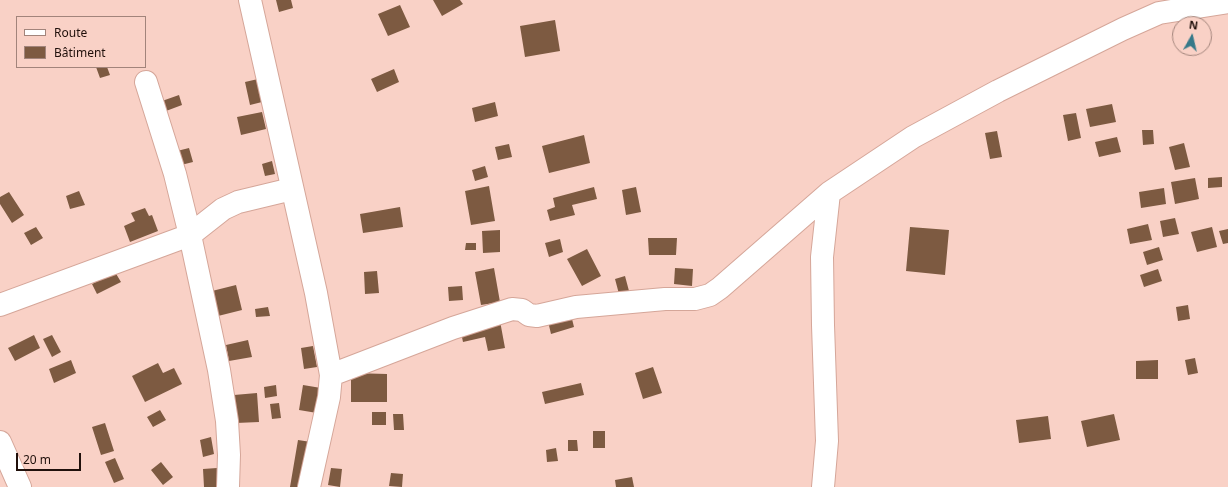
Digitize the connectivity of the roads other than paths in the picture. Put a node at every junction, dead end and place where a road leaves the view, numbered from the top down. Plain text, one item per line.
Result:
1 (250, 0) edge
2 (1228, 2) edge
3 (146, 82) dead end
4 (292, 189) junction
5 (829, 193) junction
6 (190, 235) junction
7 (0, 305) edge
8 (331, 375) junction
9 (0, 442) edge
10 (20, 487) edge
11 (228, 487) edge
12 (310, 487) edge
13 (823, 487) edge

1 - 4 street
2 - 5 street
3 - 6 street
4 - 6 street
4 - 8 street
5 - 8 street
5 - 13 street
6 - 7 street
6 - 11 street
8 - 12 street
9 - 10 street

